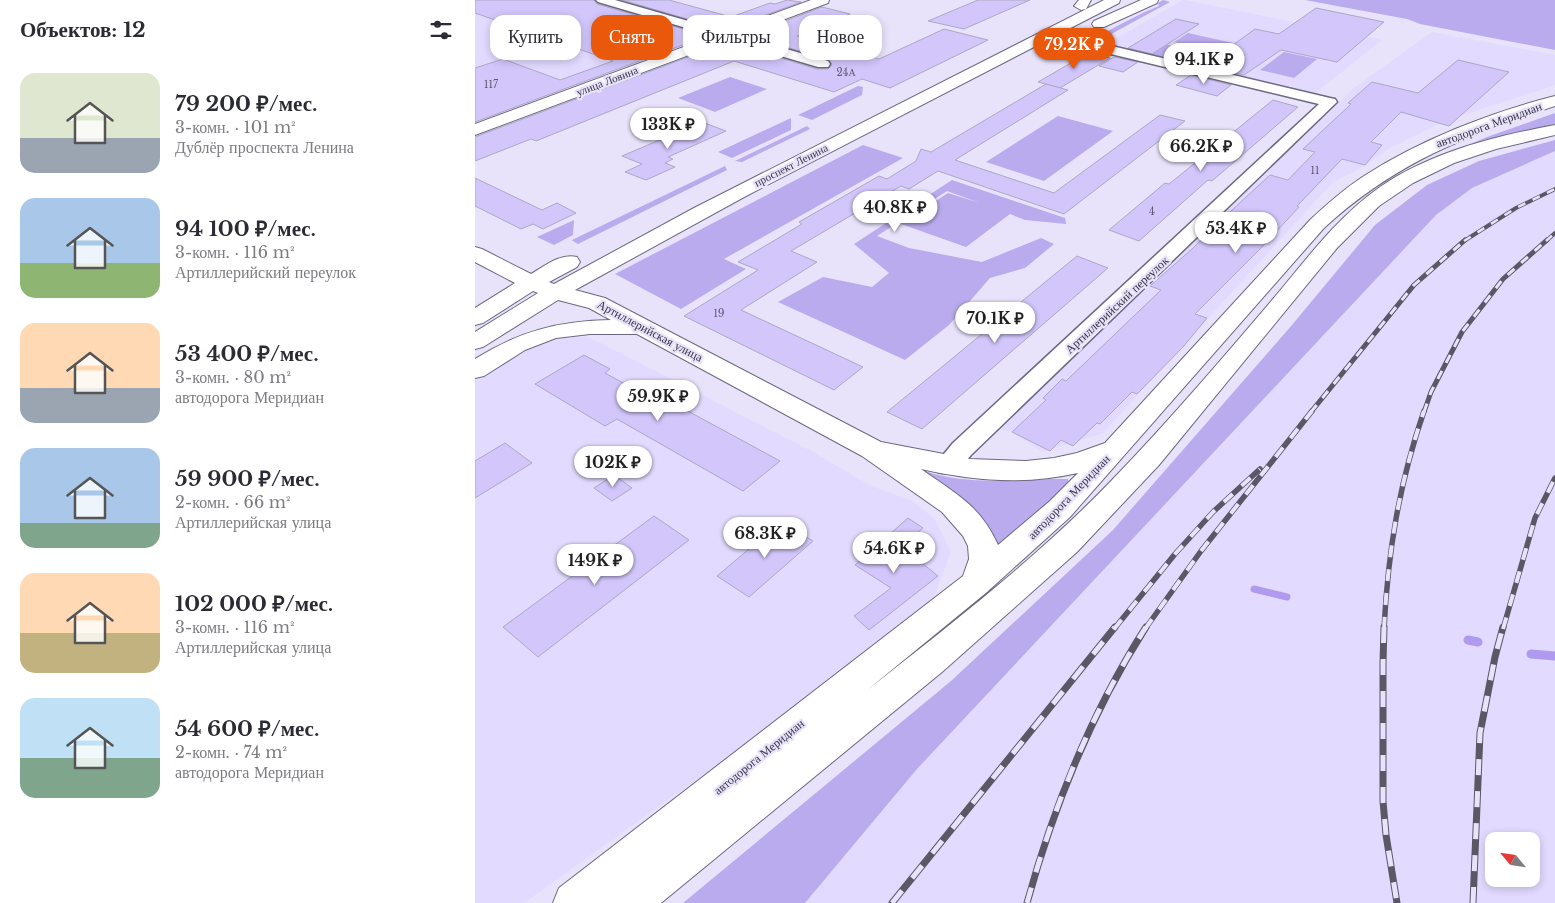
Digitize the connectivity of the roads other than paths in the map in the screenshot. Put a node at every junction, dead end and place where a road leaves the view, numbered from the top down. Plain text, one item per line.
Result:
1 (602, 0) edge
2 (823, 0) edge
3 (1115, 0) edge
4 (1152, 0) edge
5 (1086, 2) edge
6 (783, 15) edge
7 (683, 24) edge
8 (1070, 40) junction
9 (1053, 49) dead end
10 (683, 52) edge
11 (789, 54) edge
12 (823, 64) dead end
13 (1555, 101) edge
14 (930, 112) dead end
15 (475, 130) edge
16 (1555, 130) edge
17 (848, 136) junction
18 (475, 253) edge
19 (532, 282) junction
20 (553, 292) junction
21 (475, 318) edge
22 (643, 328) junction
23 (475, 342) edge
24 (475, 370) edge
25 (1117, 448) junction
26 (873, 449) junction
27 (947, 466) junction
28 (976, 584) junction
29 (574, 903) edge
30 (629, 903) edge

1 - 7 street
2 - 6 main road, улица Ловина
3 - 17 main road, проспект Ленина
4 - 8 main road
5 - 19 main road, проспект Ленина
8 - 9 main road
8 - 27 street, Артиллерийский переулок
10 - 15 main road, улица Ловина
11 - 12 street
13 - 25 main road, автодорога Меридиан
14 - 17 main road
16 - 30 main road, автодорога Меридиан
17 - 20 main road, проспект Ленина
18 - 19 main road, Артиллерийская улица
19 - 20 main road, Артиллерийская улица
19 - 21 main road, проспект Ленина
20 - 22 main road, Артиллерийская улица
20 - 23 main road, проспект Ленина
22 - 24 main road
22 - 26 main road, Артиллерийская улица
25 - 27 main road, Артиллерийская улица
25 - 28 main road, автодорога Меридиан
26 - 27 main road, Артиллерийская улица
26 - 28 main road, Артиллерийская улица
28 - 29 main road, автодорога Меридиан

